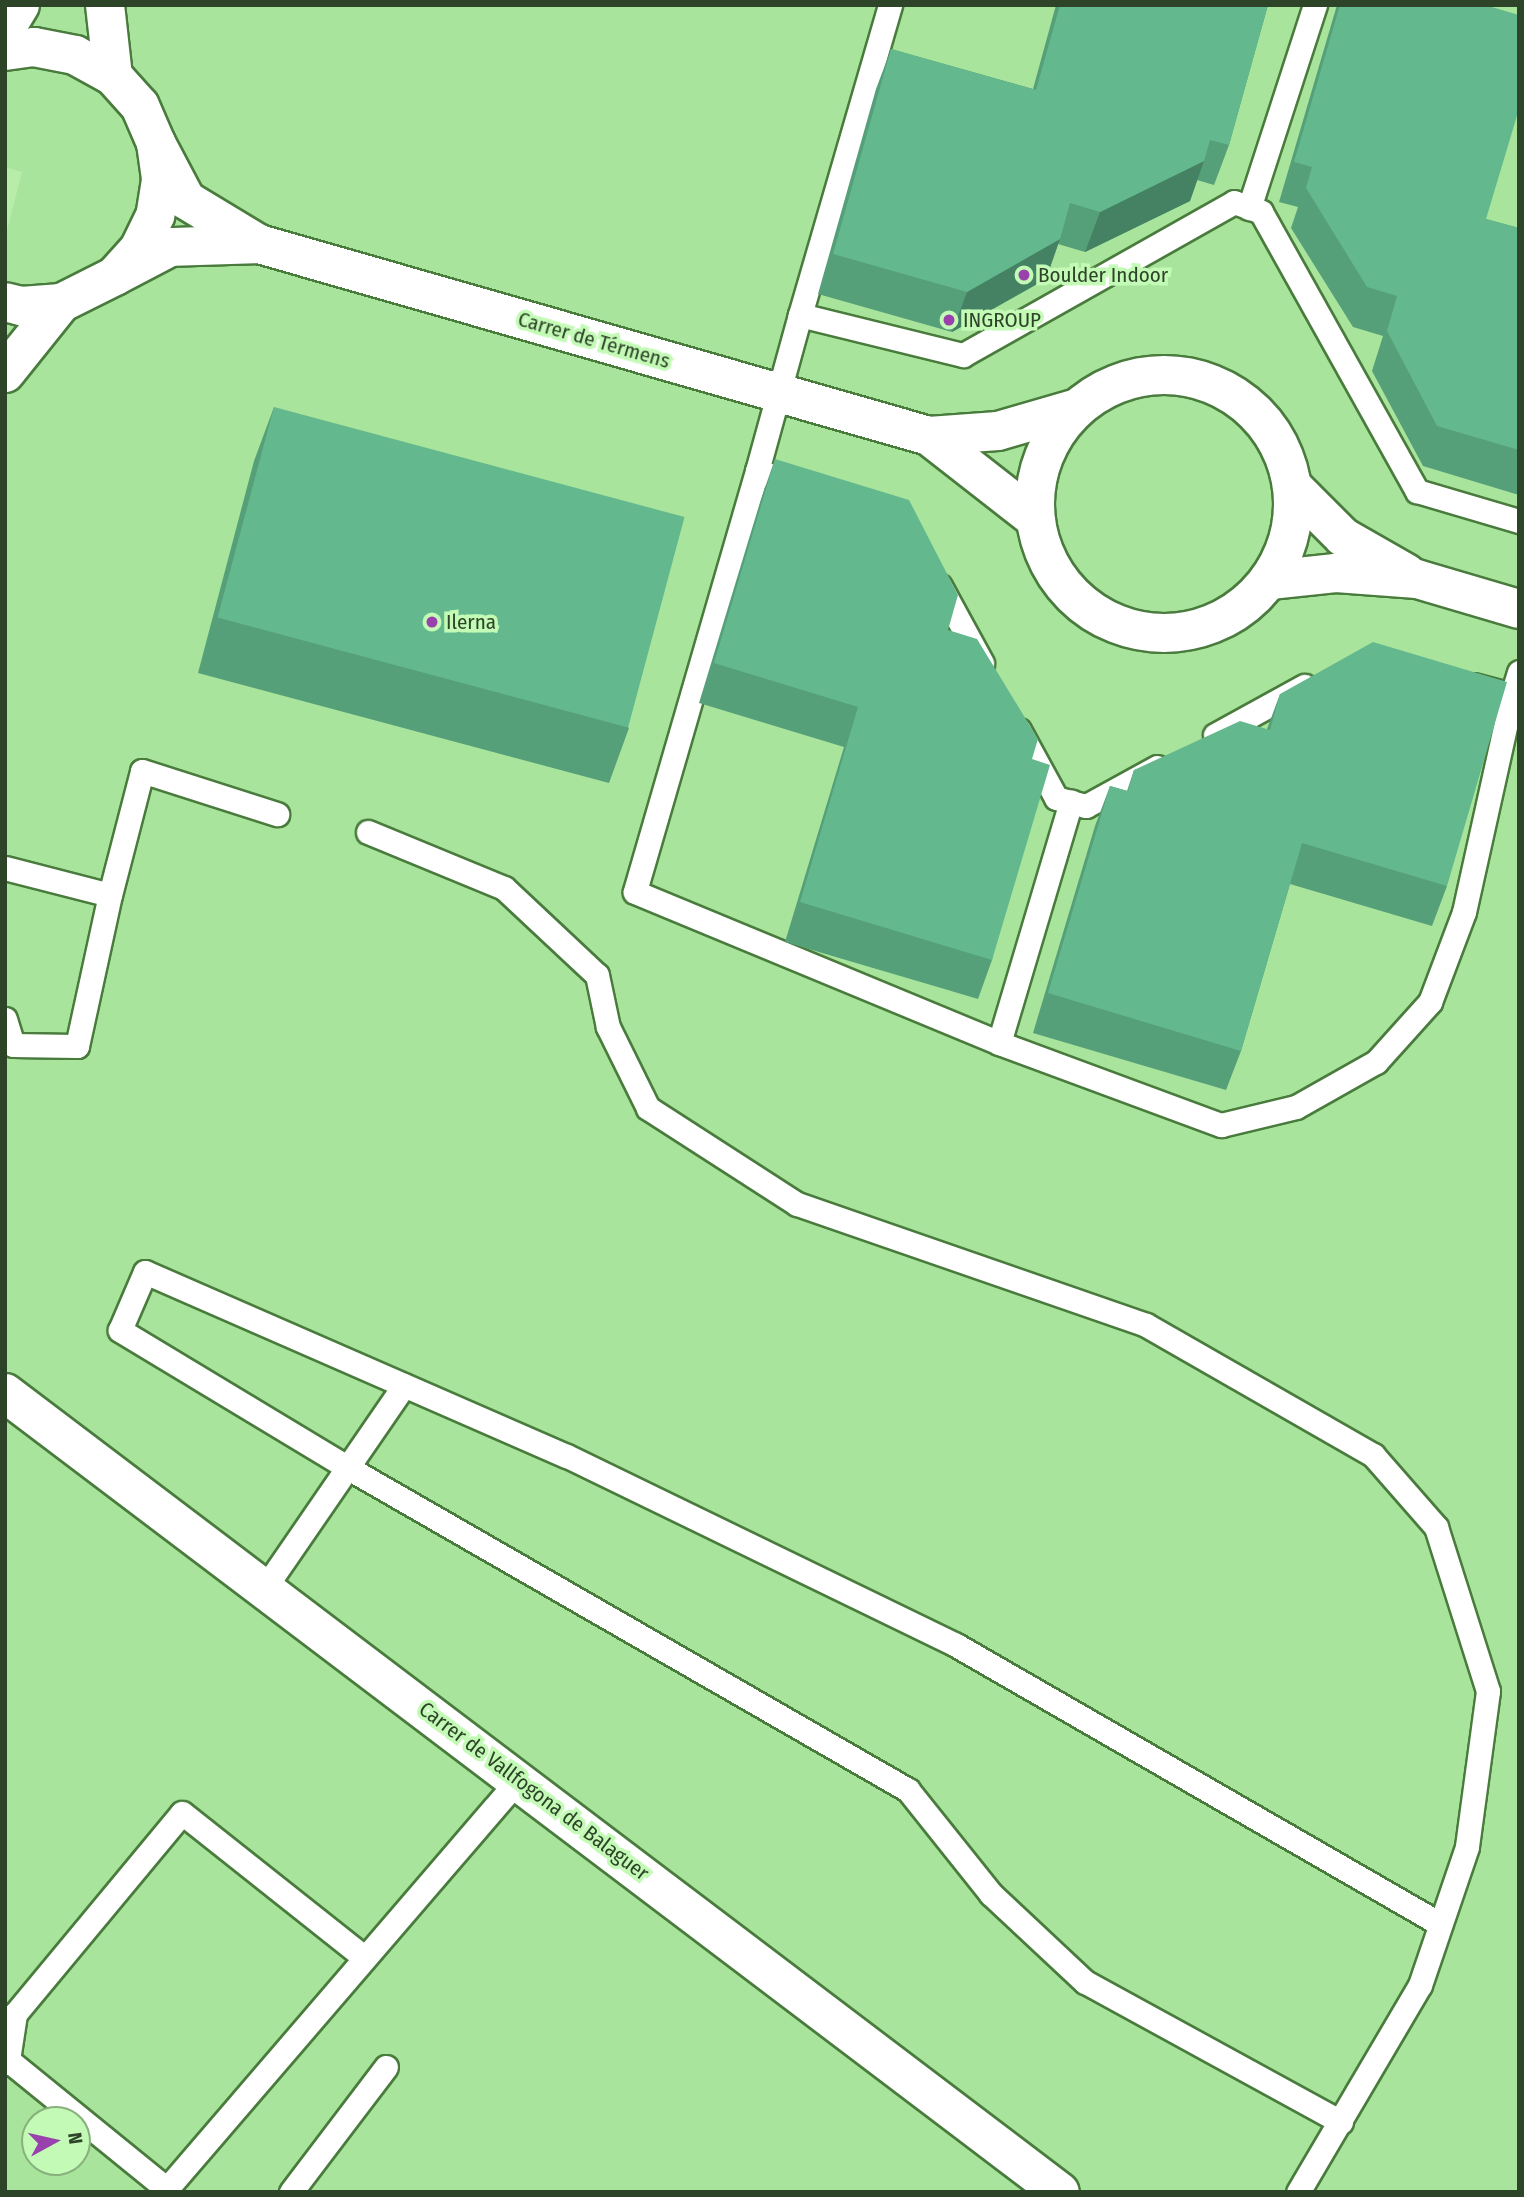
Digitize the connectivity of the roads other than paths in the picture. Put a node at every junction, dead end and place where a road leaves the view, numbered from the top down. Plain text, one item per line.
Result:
1 (20, 5) edge
2 (105, 5) edge
3 (890, 5) edge
4 (1315, 5) edge
5 (5, 30) edge
6 (5, 51) edge
7 (113, 76) junction
8 (156, 144) junction
9 (1249, 208) junction
10 (259, 244) junction
11 (115, 276) junction
12 (5, 302) edge
13 (61, 303) junction
14 (800, 315) junction
15 (5, 373) edge
16 (782, 394) junction
17 (1074, 409) junction
18 (929, 436) junction
19 (757, 471) junction
20 (1292, 486) junction
21 (823, 491) edge
22 (1034, 519) junction
23 (1519, 521) edge
24 (929, 565) edge
25 (1417, 579) junction
26 (1270, 580) junction
27 (1519, 609) edge
28 (1519, 672) edge
29 (1324, 675) edge
30 (1448, 678) edge
31 (996, 687) edge
32 (1512, 695) junction
33 (1009, 712) edge
34 (1071, 802) junction
35 (277, 814) dead end
36 (368, 832) dead end
37 (5, 868) edge
38 (110, 895) junction
39 (5, 1019) edge
40 (999, 1043) junction
41 (404, 1385) junction
42 (5, 1393) edge
43 (350, 1469) junction
44 (264, 1589) junction
45 (518, 1780) junction
46 (1440, 1924) junction
47 (365, 1958) junction
48 (6, 2062) edge
49 (386, 2067) dead end
50 (1341, 2122) junction
51 (166, 2190) edge
52 (291, 2192) edge
53 (1060, 2192) edge
54 (1298, 2192) edge

1 - 5 street
2 - 7 street
3 - 14 lane
4 - 9 lane
6 - 7 street
7 - 8 street
8 - 10 street, Carrer de Térmens
8 - 11 street
9 - 14 lane
9 - 23 lane
10 - 11 street, Carrer de Térmens
10 - 16 street, Carrer de Térmens
11 - 13 street, Carrer de Térmens
12 - 13 street
13 - 15 street
14 - 16 lane
16 - 18 street, Carrer de Térmens
16 - 19 lane
17 - 18 street, Carrer de Térmens
17 - 20 street
17 - 22 street
18 - 22 street, Carrer de Térmens
19 - 21 lane
19 - 40 lane
20 - 25 street
20 - 26 street
22 - 26 street
24 - 31 lane
25 - 26 street
25 - 27 street
28 - 32 lane
29 - 34 lane
30 - 32 lane
32 - 40 lane
33 - 34 lane
34 - 40 lane
35 - 38 lane
36 - 46 lane
37 - 38 lane
38 - 39 lane
41 - 43 lane
41 - 43 lane
41 - 46 lane
42 - 44 street, Carrer de Vallfogona de Balaguer
43 - 44 lane
43 - 50 lane
44 - 45 street, Carrer de Vallfogona de Balaguer
45 - 47 lane
45 - 53 street, Carrer de Vallfogona de Balaguer
46 - 50 lane
47 - 48 lane
47 - 51 lane
48 - 51 lane
49 - 52 lane
50 - 54 lane

